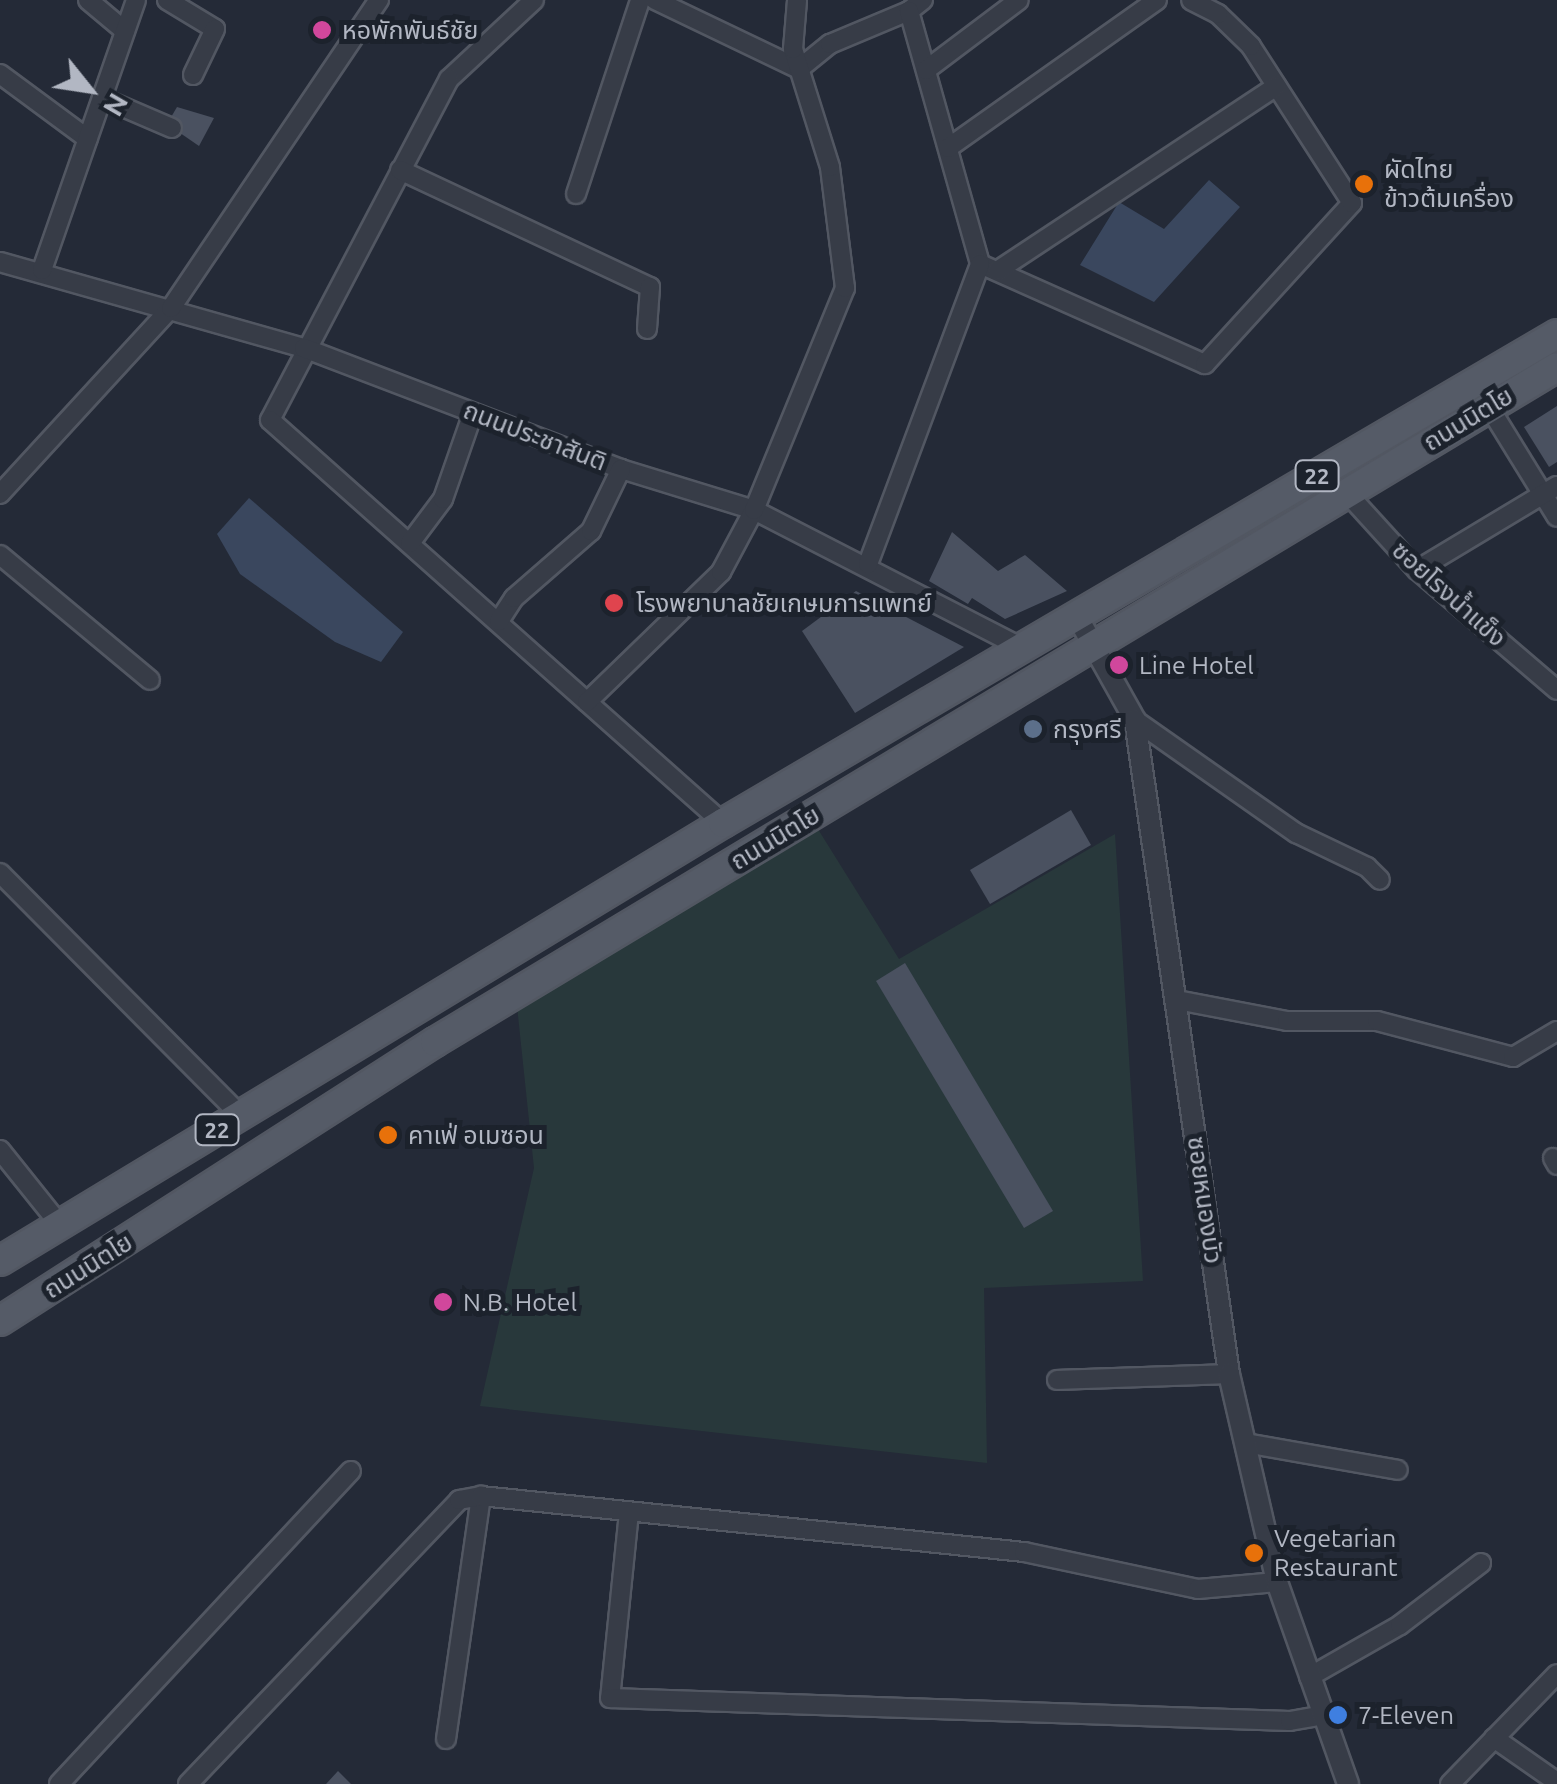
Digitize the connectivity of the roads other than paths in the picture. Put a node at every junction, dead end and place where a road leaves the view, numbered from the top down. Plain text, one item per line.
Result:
1 (88, 0) edge
2 (136, 0) edge
3 (167, 0) edge
4 (380, 0) edge
5 (534, 0) edge
6 (640, 0) edge
7 (655, 0) edge
8 (797, 0) edge
9 (1020, 0) edge
10 (1157, 0) edge
11 (1191, 0) edge
12 (916, 5) edge
13 (125, 31) junction
14 (799, 69) junction
15 (926, 70) junction
16 (0, 74) edge
17 (193, 75) dead end
18 (1276, 86) junction
19 (102, 98) junction
20 (172, 128) dead end
21 (88, 139) junction
22 (948, 148) junction
23 (400, 170) junction
24 (576, 194) dead end
25 (0, 262) edge
26 (988, 267) junction
27 (42, 270) junction
28 (172, 308) junction
29 (646, 329) dead end
30 (1557, 334) edge
31 (304, 348) junction
32 (1557, 367) edge
33 (1489, 407) junction
34 (473, 413) junction
35 (621, 469) junction
36 (1550, 490) edge
37 (1346, 492) junction
38 (0, 494) edge
39 (754, 510) junction
40 (1557, 518) edge
41 (410, 542) junction
42 (0, 555) edge
43 (868, 564) junction
44 (1417, 570) junction
45 (1078, 618) junction
46 (499, 621) junction
47 (1094, 642) junction
48 (1033, 661) junction
49 (150, 680) dead end
50 (1557, 690) edge
51 (587, 702) junction
52 (1135, 720) junction
53 (723, 823) junction
54 (0, 873) edge
55 (1380, 880) dead end
56 (626, 883) junction
57 (646, 916) junction
58 (1177, 1000) junction
59 (1557, 1031) edge
60 (240, 1116) junction
61 (0, 1150) edge
62 (60, 1225) junction
63 (0, 1262) edge
64 (0, 1321) edge
65 (1229, 1374) junction
66 (1057, 1380) dead end
67 (1245, 1443) junction
68 (1398, 1470) dead end
69 (351, 1471) dead end
70 (481, 1496) junction
71 (629, 1512) junction
72 (1481, 1563) dead end
73 (1277, 1582) junction
74 (1557, 1674) edge
75 (1309, 1678) junction
76 (1322, 1716) junction
77 (1494, 1738) junction
78 (446, 1739) dead end
79 (1557, 1782) edge
80 (59, 1784) edge
81 (188, 1784) edge
82 (1348, 1784) edge
83 (1450, 1784) edge

1 - 13 street
2 - 13 street
3 - 17 street
4 - 28 street
5 - 23 street
6 - 24 street
7 - 14 street
8 - 14 street
9 - 15 street
10 - 22 street
11 - 18 street
12 - 14 street
12 - 15 street
13 - 19 street
14 - 39 street
15 - 22 street
16 - 21 street
18 - 26 street
18 - 26 street
19 - 20 street
19 - 21 street
21 - 27 street
22 - 26 street
23 - 29 street
23 - 31 street
25 - 27 street, ถนนประชาสันติ
26 - 43 street
27 - 28 street, ถนนประชาสันติ
28 - 31 street, ถนนประชาสันติ
28 - 38 street
30 - 45 main road, ถนนนิตโย / 22
31 - 34 street, ถนนประชาสันติ
31 - 41 street
32 - 33 main road, ถนนนิตโย / 22
33 - 36 street
33 - 37 main road, ถนนนิตโย / 22
34 - 35 street, ถนนประชาสันติ
34 - 41 street
35 - 39 street, ถนนประชาสันติ
35 - 46 street
36 - 40 street
36 - 44 street
37 - 44 street, ซอยโรงน้ำแข็ง
37 - 47 main road, ถนนนิตโย / 22
39 - 43 street, ถนนประชาสันติ
39 - 51 street
41 - 46 street
42 - 49 street
43 - 48 street, ถนนประชาสันติ
44 - 50 street, ซอยโรงน้ำแข็ง
45 - 47 street, ซอยหนองบัว
45 - 48 main road, ถนนนิตโย / 22
46 - 51 street
47 - 48 main road, ถนนนิตโย / 22
47 - 52 street, ซอยหนองบัว
48 - 53 main road, ถนนนิตโย / 22
48 - 57 main road, ถนนนิตโย / 22
51 - 53 street
52 - 55 street
52 - 58 street, ซอยหนองบัว
53 - 56 main road, ถนนนิตโย / 22
54 - 60 street
56 - 57 main road
56 - 60 main road, ถนนนิตโย / 22
57 - 64 main road, ถนนนิตโย / 22
58 - 59 street
58 - 65 street, ซอยหนองบัว
60 - 62 main road, ถนนนิตโย / 22
61 - 62 street
62 - 63 main road, ถนนนิตโย / 22
65 - 66 street
65 - 67 street, ซอยหนองบัว
67 - 68 street
67 - 73 street, ซอยหนองบัว
69 - 80 street
70 - 71 street
70 - 78 street
70 - 81 street
71 - 73 street
71 - 76 street
72 - 75 street
73 - 75 street, ซอยหนองบัว
74 - 77 street
75 - 76 street, ซอยหนองบัว
76 - 82 street, ซอยหนองบัว
77 - 79 street
77 - 83 street

